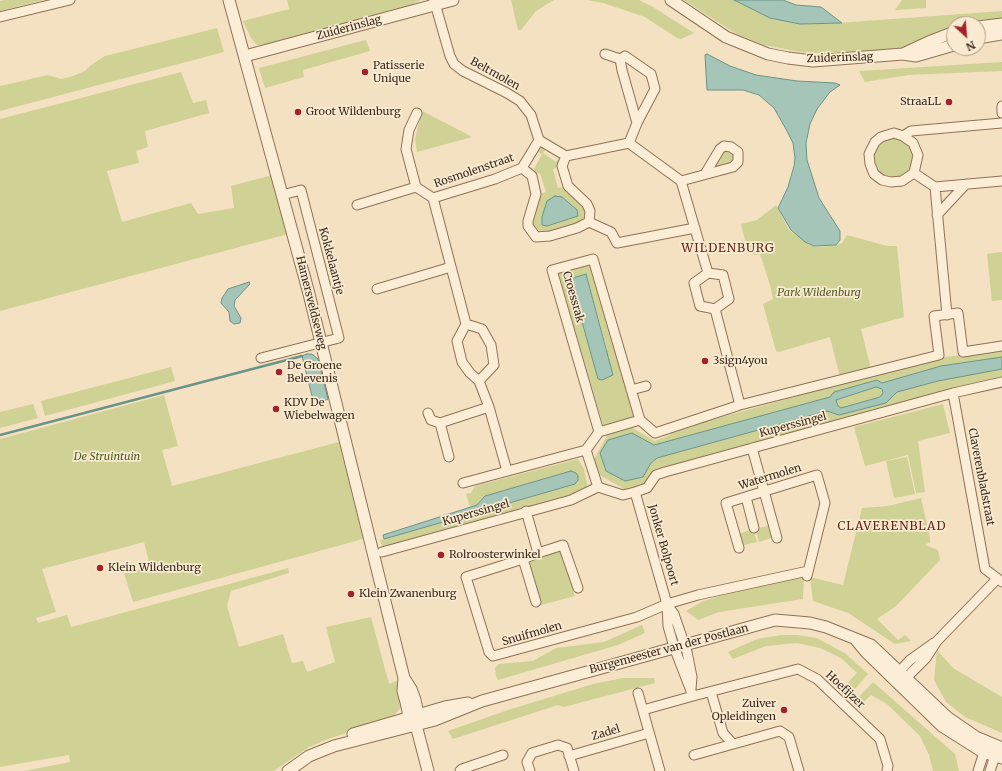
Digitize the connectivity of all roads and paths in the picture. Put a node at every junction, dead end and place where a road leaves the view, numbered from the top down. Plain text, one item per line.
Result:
1 (70, 0) edge
2 (229, 0) edge
3 (453, 0) edge
4 (671, 0) edge
5 (435, 2) edge
6 (0, 17) edge
7 (1002, 24) edge
8 (986, 26) edge
9 (1002, 34) edge
10 (946, 35) edge
11 (986, 37) edge
12 (946, 47) edge
13 (605, 54) dead end
14 (904, 54) junction
15 (245, 56) junction
16 (620, 60) junction
17 (1002, 106) edge
18 (417, 113) dead end
19 (1002, 113) edge
20 (637, 123) junction
21 (1002, 123) edge
22 (903, 136) junction
23 (539, 140) junction
24 (629, 143) junction
25 (566, 156) junction
26 (522, 168) junction
27 (914, 173) junction
28 (705, 174) dead end
29 (681, 180) junction
30 (1002, 181) edge
31 (966, 184) junction
32 (416, 187) junction
33 (935, 187) junction
34 (282, 195) junction
35 (433, 198) junction
36 (357, 205) dead end
37 (937, 215) junction
38 (589, 222) junction
39 (694, 228) junction
40 (451, 267) junction
41 (708, 273) junction
42 (377, 289) dead end
43 (715, 309) junction
44 (947, 315) junction
45 (466, 324) junction
46 (321, 343) junction
47 (1002, 346) edge
48 (261, 358) dead end
49 (479, 381) junction
50 (1002, 382) edge
51 (646, 386) dead end
52 (631, 390) junction
53 (953, 393) junction
54 (740, 405) junction
55 (489, 407) junction
56 (428, 413) dead end
57 (640, 420) junction
58 (440, 423) junction
59 (599, 432) junction
60 (752, 448) junction
61 (586, 450) junction
62 (449, 457) dead end
63 (507, 471) junction
64 (463, 483) dead end
65 (598, 487) junction
66 (635, 492) junction
67 (765, 492) junction
68 (746, 497) junction
69 (526, 511) junction
70 (754, 528) dead end
71 (777, 538) dead end
72 (739, 548) dead end
73 (382, 552) dead end
74 (538, 553) junction
75 (523, 559) junction
76 (999, 580) edge
77 (578, 588) dead end
78 (536, 602) dead end
79 (667, 604) junction
80 (679, 646) junction
81 (899, 678) junction
82 (692, 692) junction
83 (711, 692) junction
84 (638, 693) dead end
85 (643, 710) junction
86 (415, 718) junction
87 (649, 733) junction
88 (732, 743) junction
89 (994, 751) edge
90 (694, 754) dead end
91 (503, 755) dead end
92 (570, 756) junction
93 (570, 770) edge
94 (280, 771) edge
95 (288, 771) edge
96 (428, 771) edge
97 (460, 771) edge
98 (530, 771) edge
99 (660, 771) edge
100 (799, 771) edge
101 (887, 771) edge
102 (978, 771) edge
103 (990, 771) edge

1 - 6 street
2 - 15 street, Hamersveldseweg
3 - 5 street, Zuiderinslag
4 - 14 street, Zuiderinslag
5 - 15 street, Zuiderinslag
5 - 23 street, Beltmolen
7 - 8 street
9 - 11 street
10 - 14 street, Zuiderinslag
12 - 14 street, Zuiderinslag
13 - 16 street
15 - 34 street, Hamersveldseweg
16 - 20 street
16 - 20 street
17 - 19 street
18 - 32 street
20 - 24 street
21 - 22 street
22 - 27 street
22 - 27 street
23 - 25 street
23 - 26 street, Rosmolenstraat
24 - 25 street
24 - 29 street
25 - 38 street
26 - 35 street, Rosmolenstraat
26 - 38 street
27 - 33 street
28 - 29 street
29 - 39 street
30 - 31 street
31 - 33 street
31 - 37 street
32 - 35 street, Rosmolenstraat
32 - 36 street
33 - 37 street
34 - 46 street, Hamersveldseweg
34 - 46 street, Kokkelaantje
35 - 40 street, Rosmolenstraat
37 - 44 street
38 - 39 street
39 - 41 street
40 - 42 street
40 - 45 street, Rosmolenstraat
41 - 43 street
41 - 43 street
43 - 54 street
44 - 47 street
44 - 54 street
45 - 49 street
45 - 49 street
46 - 48 street
46 - 86 street, Hamersveldseweg
49 - 55 street
50 - 53 street, Kuperssingel
51 - 52 street
52 - 57 street, Croessrak
52 - 59 street, Croessrak
53 - 60 street, Kuperssingel
53 - 76 street, Claverenbladstraat
54 - 57 street
55 - 58 street
55 - 63 street
56 - 58 street
57 - 59 street
58 - 62 street
59 - 61 street
60 - 66 street, Kuperssingel
60 - 67 street
61 - 63 street
61 - 65 street
63 - 64 street
65 - 66 street, Kuperssingel
65 - 69 street, Kuperssingel
66 - 79 street, Jonker Bolpoort
67 - 68 street, Watermolen
67 - 71 street
67 - 79 street, Watermolen
68 - 70 street
68 - 72 street, Watermolen
69 - 73 street, Kuperssingel
69 - 74 street
74 - 75 street
74 - 77 street
75 - 78 street
75 - 79 street, Snuifmolen
76 - 81 street
79 - 80 street, Jonker Bolpoort
80 - 81 street, Burgemeester van der Postlaan
80 - 82 street, Jonker Bolpoort
80 - 86 street, Burgemeester van der Postlaan
81 - 89 street, Burgemeester van der Postlaan
82 - 83 street, Hoefijzer
82 - 85 street, Hoefijzer
83 - 88 street
83 - 101 street, Hoefijzer
84 - 85 street
85 - 87 street
86 - 94 street, Burgemeester van der Postlaan
86 - 95 street, Burgemeester van der Postlaan
86 - 96 street, Hamersveldseweg
87 - 92 street, Zadel
87 - 99 street
88 - 90 street
88 - 100 street
89 - 102 street
89 - 103 street
91 - 97 street
92 - 93 street
92 - 98 street

